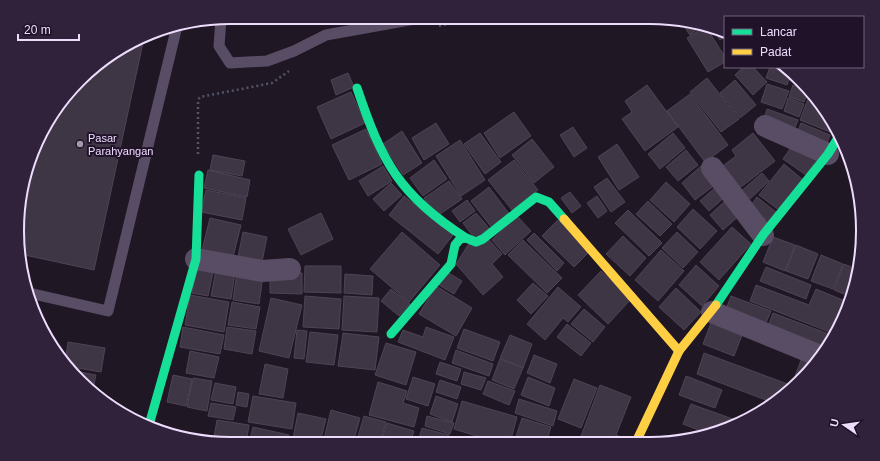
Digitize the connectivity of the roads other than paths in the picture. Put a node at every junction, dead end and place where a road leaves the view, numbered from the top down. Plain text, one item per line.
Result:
1 (220, 24) edge
2 (387, 24) edge
3 (176, 31) edge
4 (357, 88) dead end
5 (765, 126) dead end
6 (833, 146) edge
7 (712, 168) dead end
8 (199, 175) road end
9 (763, 235) junction
10 (466, 238) junction
11 (196, 259) junction
12 (290, 269) dead end
13 (34, 293) edge
14 (712, 312) junction
15 (391, 334) dead end
16 (679, 351) junction
17 (815, 354) edge
18 (150, 421) edge
19 (638, 437) edge

1 - 2 lane
3 - 13 lane
4 - 10 street
5 - 6 street
6 - 9 street
7 - 9 street
8 - 11 street
9 - 14 street
10 - 15 street
10 - 16 street
11 - 12 street
11 - 18 street
14 - 16 street
14 - 17 street
16 - 19 street

